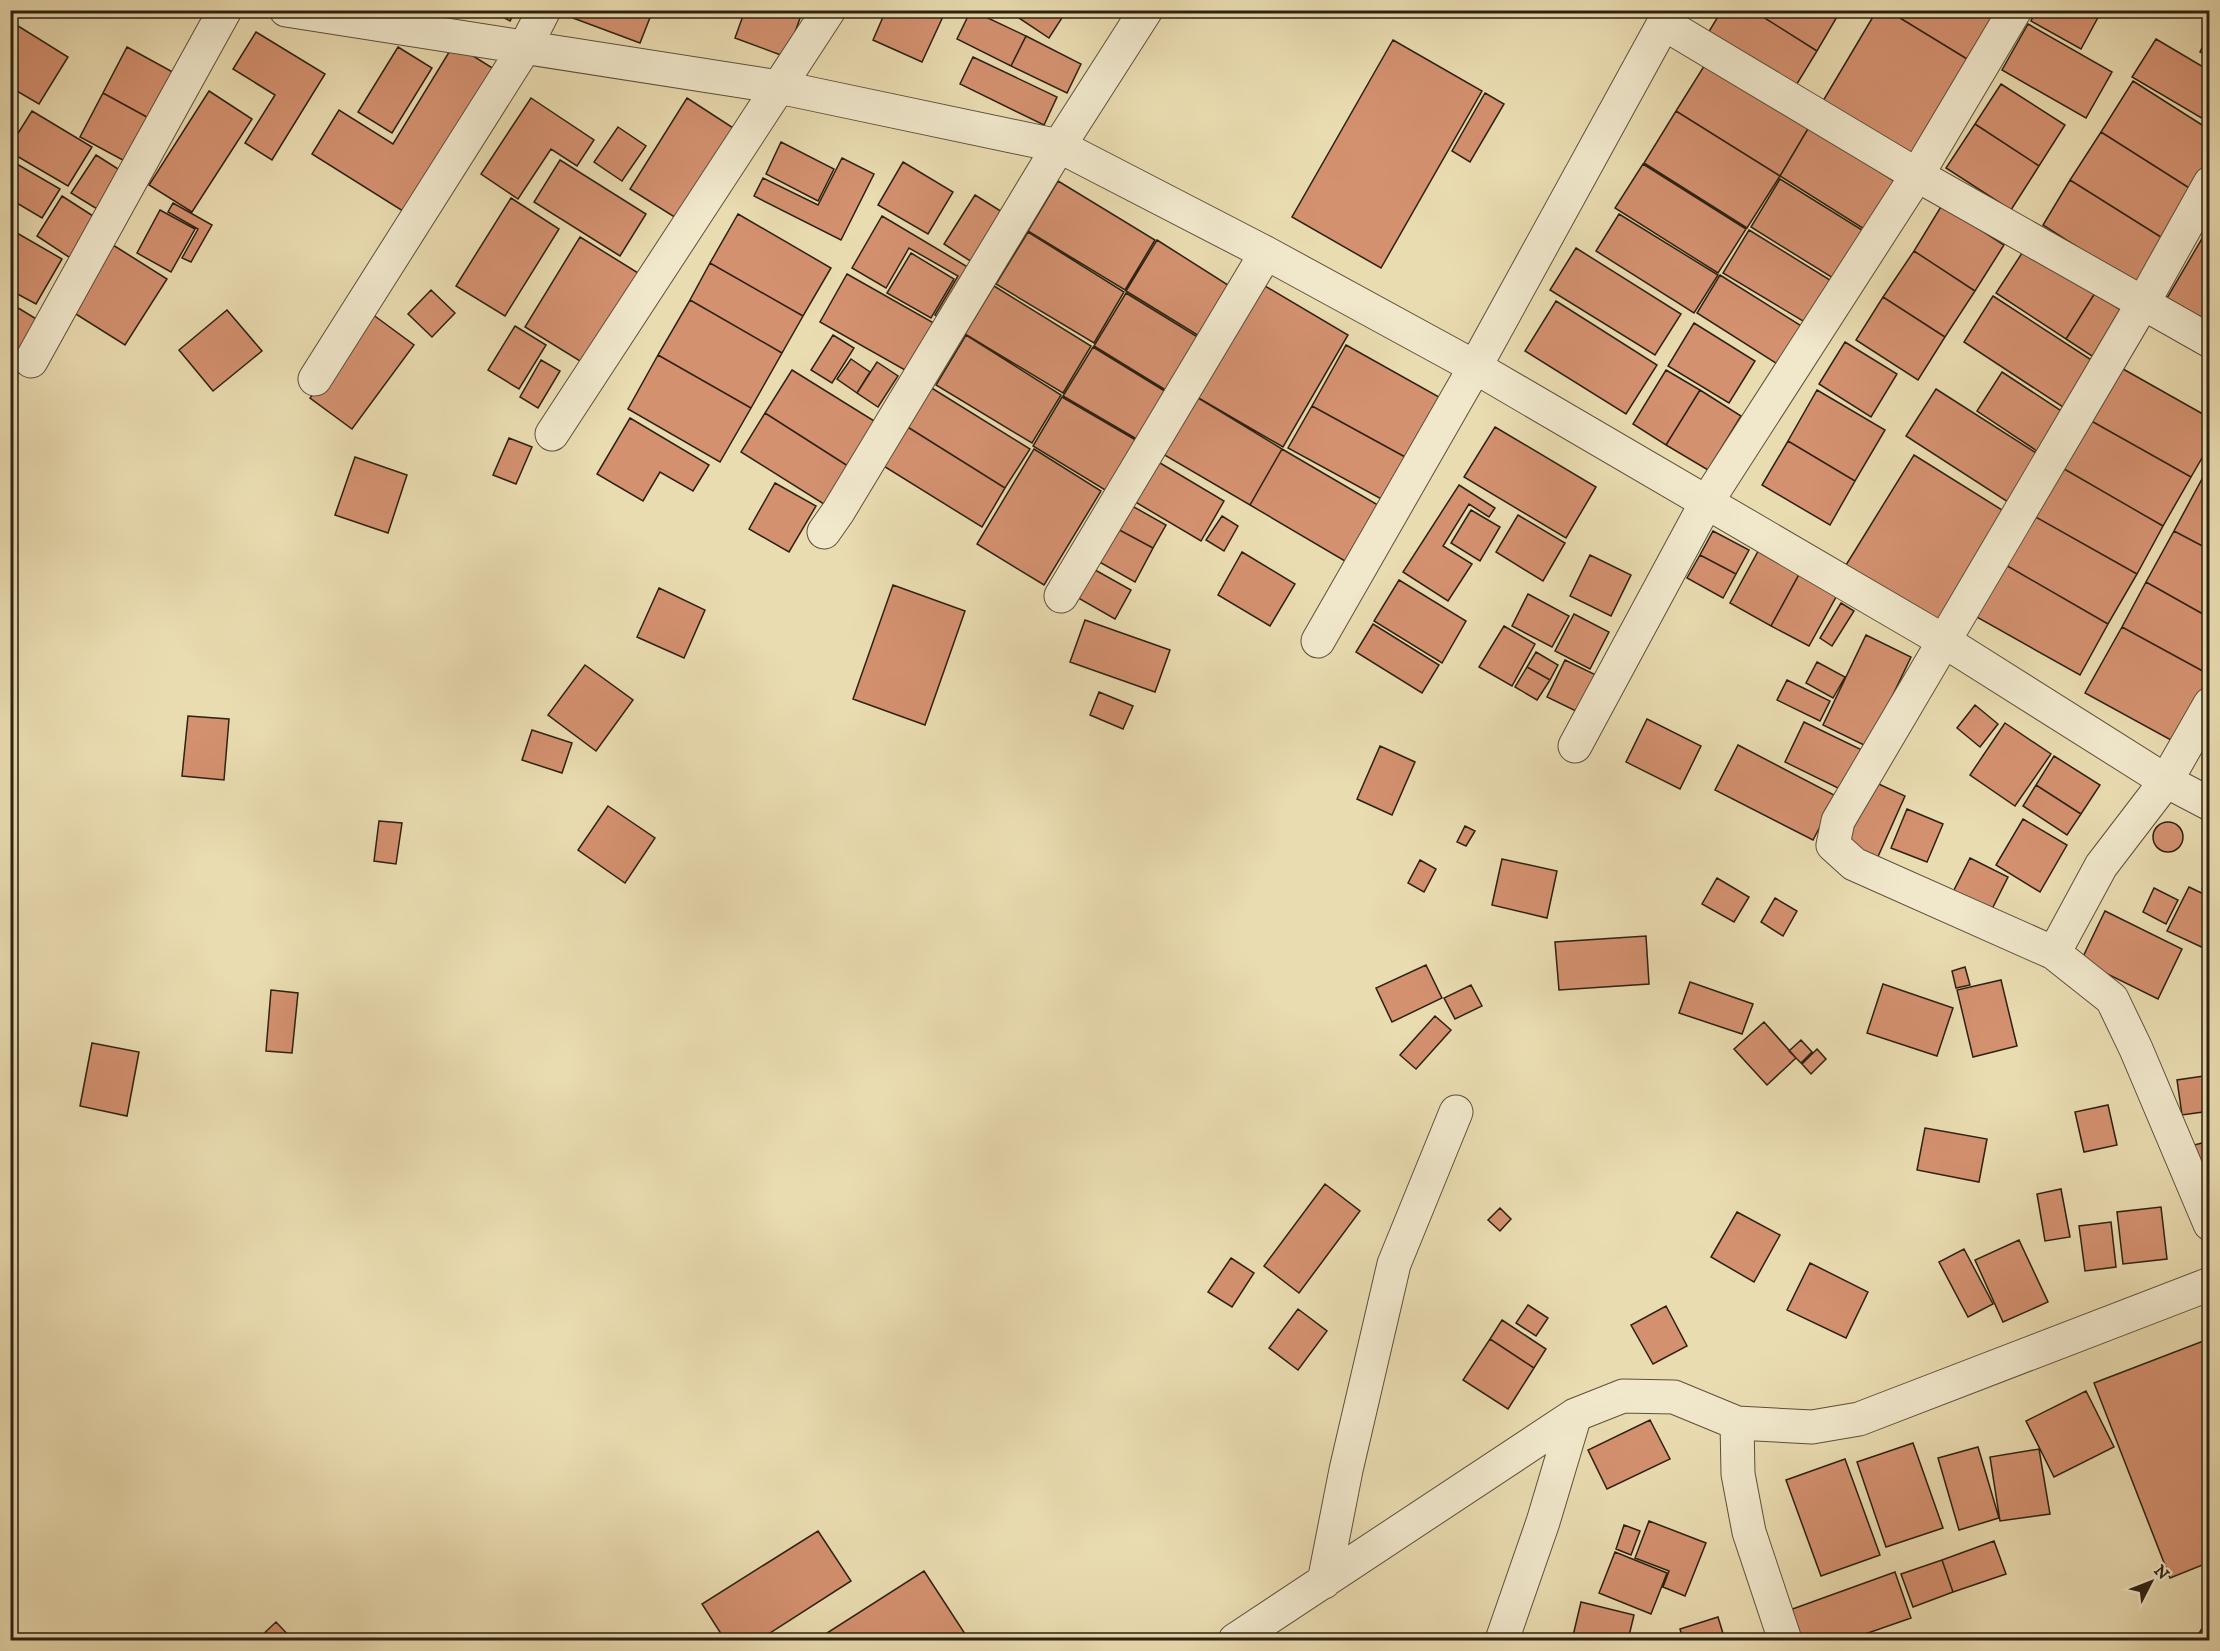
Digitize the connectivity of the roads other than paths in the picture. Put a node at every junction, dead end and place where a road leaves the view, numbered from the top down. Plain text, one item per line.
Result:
1 (225, 10) edge
2 (286, 10) edge
3 (544, 10) edge
4 (829, 10) edge
5 (1146, 10) edge
6 (2015, 10) edge
7 (1667, 17) edge
8 (525, 47) junction
9 (779, 87) junction
10 (1059, 146) junction
11 (1917, 175) junction
12 (2210, 183) edge
13 (1266, 253) junction
14 (2143, 303) junction
15 (2210, 341) edge
16 (31, 361) dead end
17 (1475, 367) junction
18 (315, 380) dead end
19 (552, 434) dead end
20 (1706, 503) junction
21 (824, 532) dead end
22 (1061, 596) dead end
23 (1318, 640) dead end
24 (1944, 641) junction
25 (2210, 704) edge
26 (1575, 746) dead end
27 (2166, 781) junction
28 (2210, 804) edge
29 (2054, 952) junction
30 (1456, 1112) dead end
31 (2210, 1224) edge
32 (2210, 1284) edge
33 (1575, 1414) junction
34 (1737, 1423) junction
35 (1324, 1582) junction
36 (1235, 1641) edge
37 (1502, 1641) edge
38 (1785, 1641) edge

1 - 16 street
2 - 8 street
3 - 8 street
4 - 9 street
5 - 10 street
6 - 11 street
7 - 11 street
7 - 17 street
8 - 9 street
8 - 18 street
9 - 10 street
9 - 19 street
10 - 13 street
10 - 21 street
11 - 14 street
11 - 20 street
12 - 14 street
13 - 17 street
13 - 22 street
14 - 15 street
14 - 24 street
17 - 20 street
17 - 23 street
20 - 24 street
20 - 26 street
24 - 27 street
24 - 29 street
25 - 27 street
27 - 28 street
27 - 29 street
29 - 31 street
30 - 35 street
32 - 34 street
33 - 34 street
33 - 35 street
33 - 37 street
34 - 38 street
35 - 36 street

